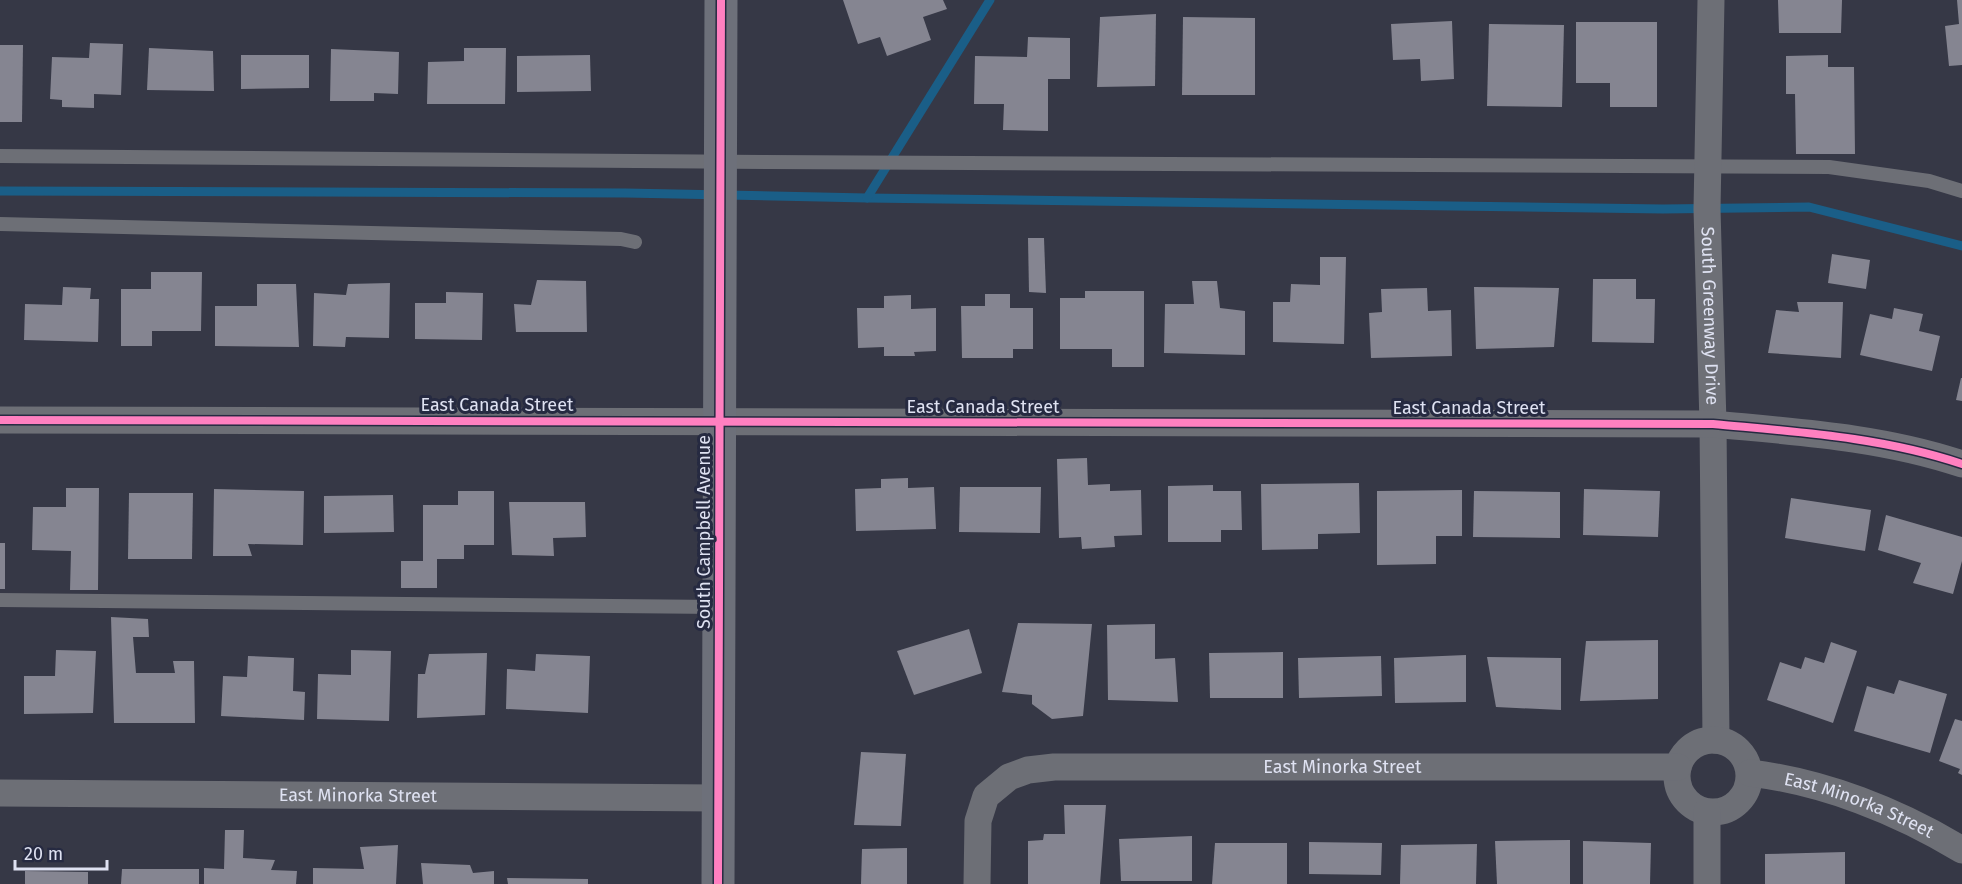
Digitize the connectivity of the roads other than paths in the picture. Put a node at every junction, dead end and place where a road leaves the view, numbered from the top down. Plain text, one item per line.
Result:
1 (721, 0) edge
2 (1711, 0) edge
3 (0, 156) edge
4 (1709, 166) junction
5 (721, 168) junction
6 (1962, 191) edge
7 (0, 224) edge
8 (635, 242) dead end
9 (0, 420) edge
10 (719, 421) junction
11 (1713, 424) junction
12 (1962, 464) edge
13 (0, 600) edge
14 (718, 607) junction
15 (1716, 740) junction
16 (1677, 767) junction
17 (1750, 773) junction
18 (0, 794) edge
19 (718, 798) junction
20 (1707, 812) junction
21 (1962, 850) edge
22 (718, 884) edge
23 (976, 884) edge
24 (1707, 884) edge

1 - 5 main road, South Campbell Avenue
2 - 4 street, South Greenway Drive
3 - 5 lane
4 - 5 lane
4 - 6 lane
4 - 11 street, South Greenway Drive
5 - 10 main road, South Campbell Avenue
7 - 8 lane
9 - 10 street, East Canada Street
10 - 11 street, East Canada Street
10 - 14 main road, South Campbell Avenue
11 - 12 street, East Canada Street
11 - 15 street, South Greenway Drive
13 - 14 lane
14 - 19 main road, South Campbell Avenue
15 - 16 street
15 - 17 street
16 - 20 street
16 - 23 street, East Minorka Street
17 - 20 street
17 - 21 street, East Minorka Street
18 - 19 street, East Minorka Street
19 - 22 main road, South Campbell Avenue
20 - 24 street

